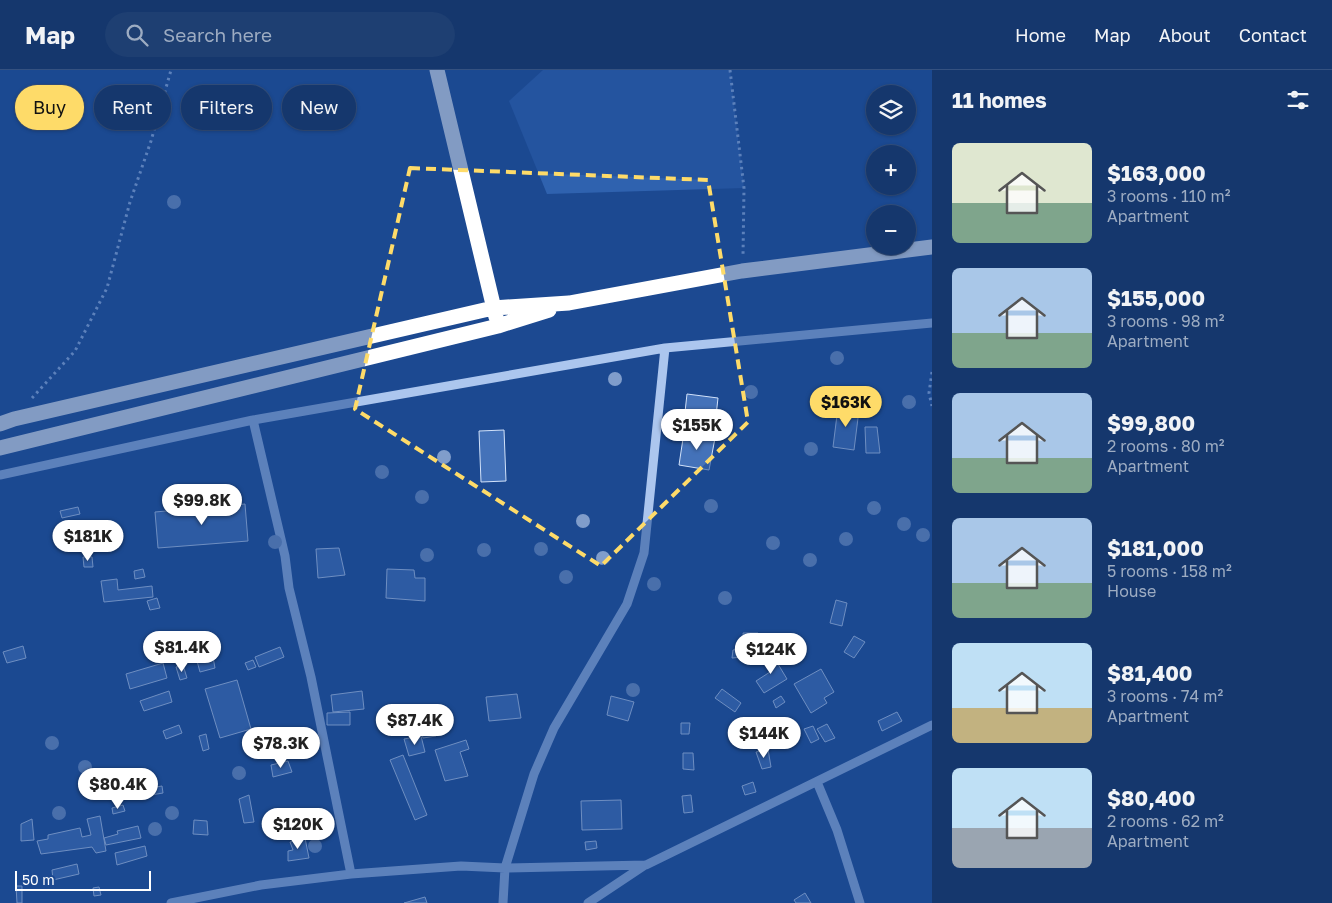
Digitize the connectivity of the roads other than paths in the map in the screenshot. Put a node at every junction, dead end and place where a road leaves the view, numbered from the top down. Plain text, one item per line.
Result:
1 (437, 70) edge
2 (932, 247) edge
3 (569, 303) junction
4 (493, 308) junction
5 (932, 323) edge
6 (498, 326) junction
7 (665, 348) junction
8 (253, 420) junction
9 (7, 422) edge
10 (0, 448) edge
11 (0, 474) edge
12 (932, 725) edge
13 (817, 782) junction
14 (646, 865) junction
15 (505, 868) junction
16 (351, 874) junction
17 (171, 903) edge
18 (503, 903) edge
19 (588, 903) edge
20 (860, 903) edge

1 - 4 highway
2 - 3 highway
3 - 4 highway
3 - 6 highway
4 - 6 highway
4 - 9 highway
5 - 7 street
6 - 10 highway
7 - 8 street
7 - 15 street
8 - 11 street
8 - 16 street
12 - 13 street
13 - 14 street
13 - 20 street
14 - 15 street
14 - 19 street
15 - 16 street
15 - 18 street
16 - 17 street

